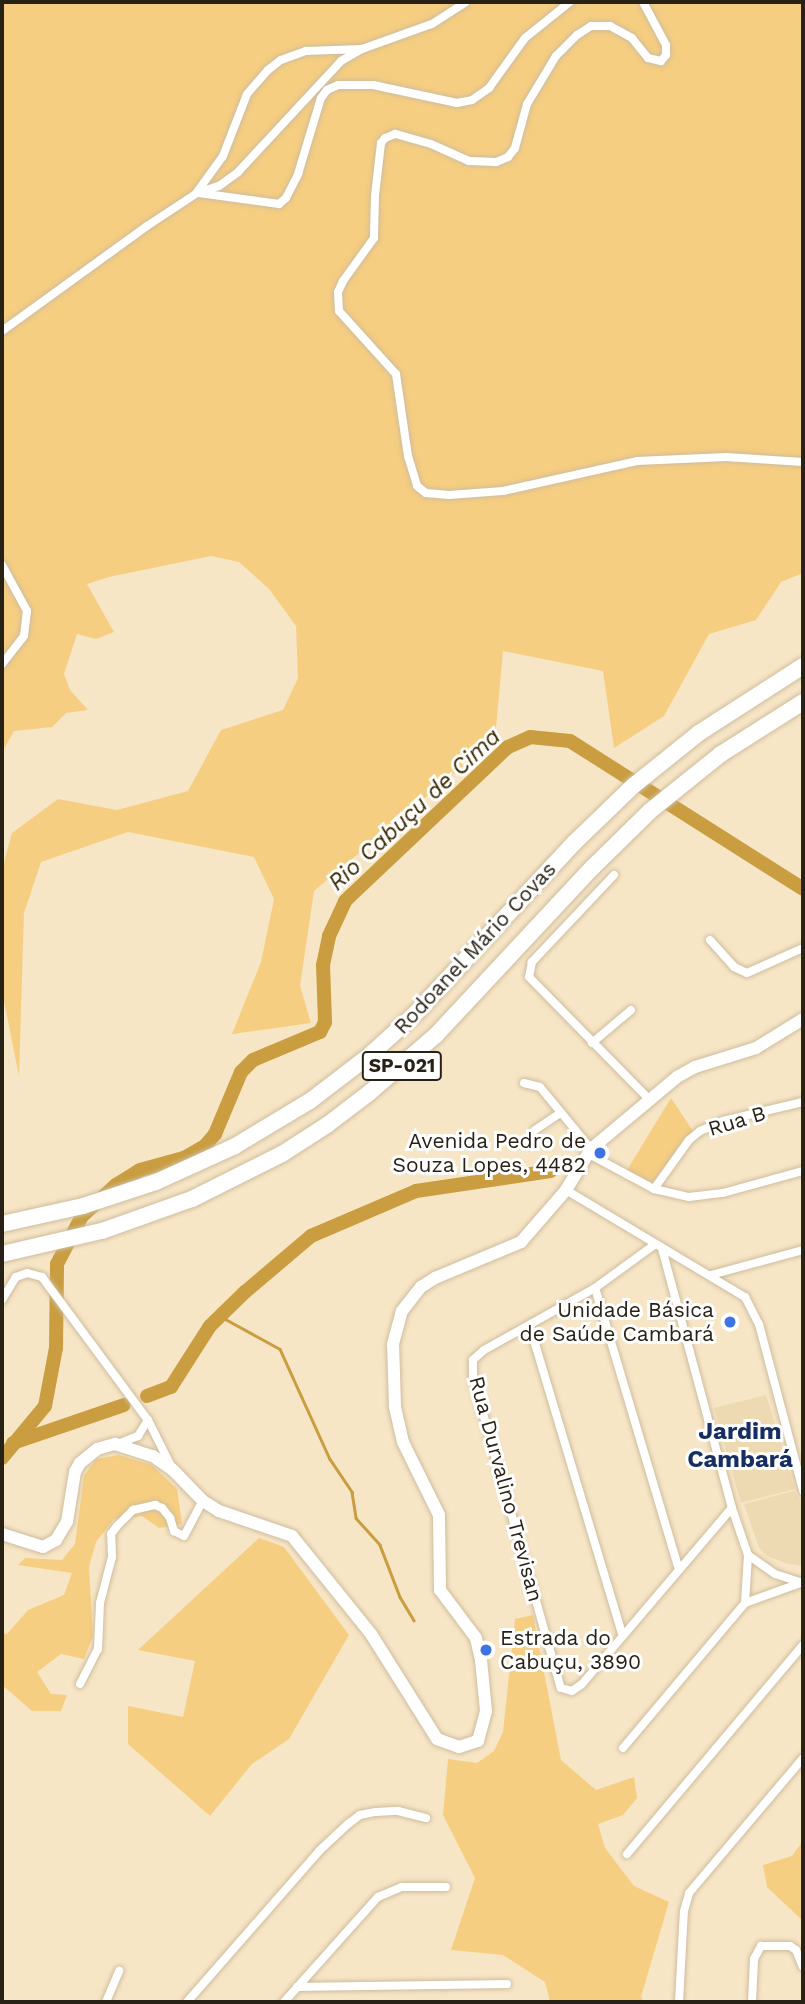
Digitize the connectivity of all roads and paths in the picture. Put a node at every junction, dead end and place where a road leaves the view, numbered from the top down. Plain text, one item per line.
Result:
1 (466, 2) edge
2 (570, 2) edge
3 (643, 2) edge
4 (362, 49) junction
5 (197, 193) junction
6 (2, 331) edge
7 (803, 462) edge
8 (2, 565) edge
9 (2, 664) edge
10 (803, 666) edge
11 (803, 702) edge
12 (614, 875) dead end
13 (710, 940) dead end
14 (803, 948) edge
15 (631, 1010) dead end
16 (803, 1019) edge
17 (592, 1043) junction
18 (524, 1083) dead end
19 (650, 1100) junction
20 (803, 1102) edge
21 (560, 1113) junction
22 (535, 1130) dead end
23 (589, 1151) junction
24 (803, 1171) edge
25 (654, 1189) junction
26 (566, 1190) junction
27 (2, 1224) edge
28 (658, 1247) junction
29 (803, 1250) edge
30 (2, 1254) edge
31 (711, 1275) junction
32 (595, 1288) junction
33 (2, 1300) edge
34 (530, 1327) junction
35 (148, 1420) junction
36 (116, 1444) junction
37 (173, 1469) junction
38 (803, 1491) edge
39 (203, 1501) junction
40 (732, 1508) junction
41 (2, 1534) edge
42 (748, 1555) junction
43 (679, 1570) junction
44 (802, 1582) edge
45 (745, 1604) junction
46 (622, 1634) junction
47 (803, 1645) edge
48 (80, 1684) dead end
49 (623, 1748) dead end
50 (803, 1758) edge
51 (426, 1818) dead end
52 (627, 1854) dead end
53 (446, 1886) dead end
54 (803, 1967) edge
55 (119, 1971) dead end
56 (507, 1984) dead end
57 (297, 1987) junction
58 (106, 2002) edge
59 (187, 2002) edge
60 (284, 2002) edge
61 (679, 2002) edge
62 (752, 2002) edge

1 - 4 street
2 - 5 street
3 - 7 street
4 - 5 street
4 - 5 street
5 - 6 street
8 - 9 street
10 - 27 highway, Rodoanel Mário Covas / SP-021
11 - 30 highway, Rodoanel Mário Covas / SP-021
12 - 17 street
13 - 14 street
15 - 17 street
16 - 19 main road
17 - 19 street
18 - 21 street
19 - 23 main road
20 - 25 street, Rua B
21 - 22 street
21 - 23 street
23 - 25 street
23 - 26 main road
24 - 25 street
26 - 28 street
26 - 39 main road
28 - 31 street
28 - 32 street
28 - 40 street
29 - 31 street
31 - 38 street
32 - 34 street
32 - 43 street
33 - 35 street
34 - 46 street
34 - 46 street, Rua Durvalino Trevisan
35 - 36 street
35 - 37 street
36 - 37 main road
36 - 41 main road
37 - 39 main road
39 - 48 street
40 - 42 street
40 - 43 street
42 - 44 street
42 - 45 street
43 - 46 street
44 - 45 street
45 - 49 street
47 - 52 street
50 - 61 street
51 - 59 street
53 - 57 street
54 - 62 street
55 - 58 street
56 - 57 street
57 - 60 street

